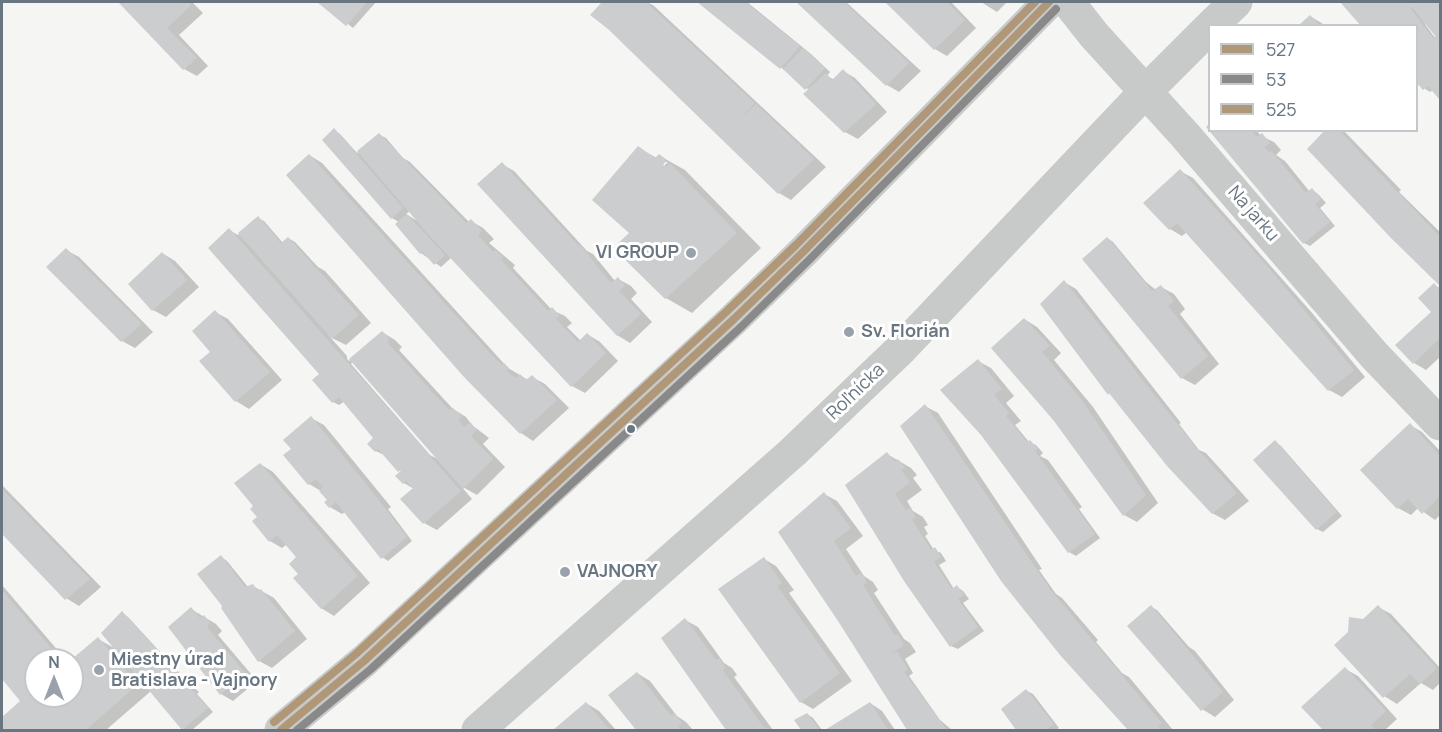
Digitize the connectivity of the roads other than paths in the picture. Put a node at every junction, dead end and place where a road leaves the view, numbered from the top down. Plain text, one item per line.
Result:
1 (1049, 2) edge
2 (1068, 2) edge
3 (1236, 2) edge
4 (1212, 24) edge
5 (1208, 28) edge
6 (1145, 92) junction
7 (1440, 424) edge
8 (281, 730) edge
9 (478, 730) edge

1 - 8 street
2 - 6 street, Na jarku
3 - 4 street, Roľnícka
5 - 6 street, Roľnícka
6 - 7 street, Na jarku
6 - 9 street, Roľnícka

